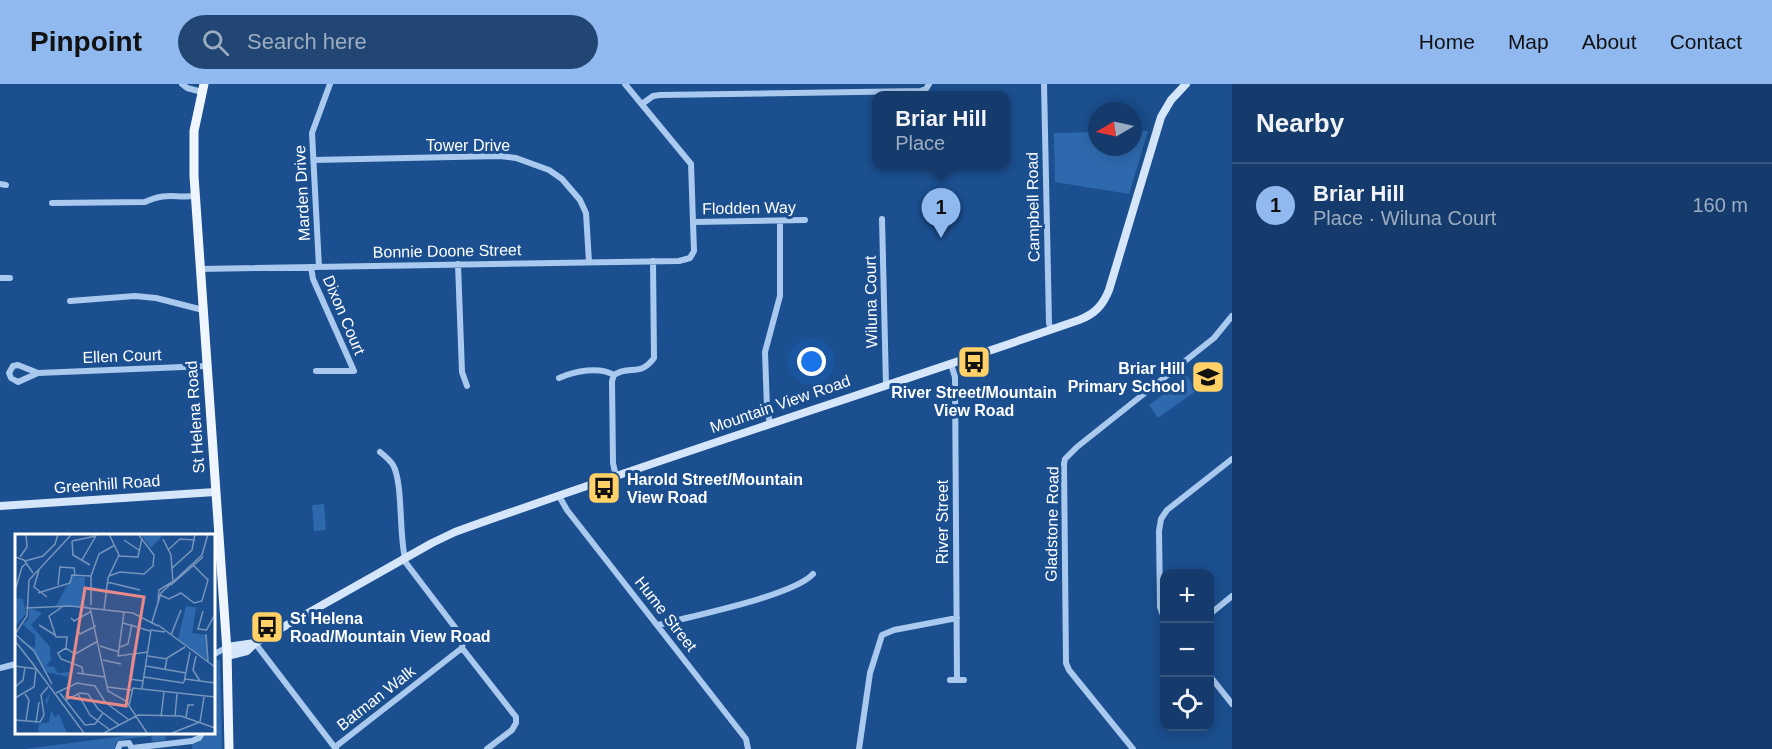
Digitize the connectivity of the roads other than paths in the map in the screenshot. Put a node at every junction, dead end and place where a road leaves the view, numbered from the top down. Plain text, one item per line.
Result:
1 (182, 84) edge
2 (330, 84) edge
3 (625, 84) edge
4 (1044, 84) edge
5 (1186, 84) edge
6 (203, 88) edge
7 (872, 92) edge
8 (642, 104) junction
9 (314, 160) junction
10 (195, 196) junction
11 (52, 203) dead end
12 (882, 219) dead end
13 (805, 220) dead end
14 (780, 221) junction
15 (694, 222) junction
16 (653, 261) junction
17 (589, 262) junction
18 (458, 264) junction
19 (311, 267) junction
20 (319, 267) junction
21 (200, 269) junction
22 (0, 278) edge
23 (10, 278) dead end
24 (70, 301) dead end
25 (203, 310) junction
26 (1232, 316) edge
27 (1051, 330) junction
28 (951, 364) junction
29 (207, 366) junction
30 (316, 371) dead end
31 (38, 373) dead end
32 (614, 375) junction
33 (559, 378) dead end
34 (886, 385) junction
35 (467, 386) dead end
36 (770, 423) junction
37 (381, 452) dead end
38 (1232, 459) edge
39 (616, 477) junction
40 (215, 492) junction
41 (559, 496) junction
42 (0, 506) edge
43 (404, 559) junction
44 (813, 574) dead end
45 (1232, 596) edge
46 (1160, 607) edge
47 (1214, 610) edge
48 (957, 618) junction
49 (657, 625) junction
50 (255, 643) junction
51 (462, 648) junction
52 (221, 653) edge
53 (15, 664) edge
54 (0, 668) edge
55 (1210, 677) edge
56 (957, 680) dead end
57 (1232, 704) edge
58 (202, 734) edge
59 (132, 748) edge
60 (336, 748) edge
61 (118, 749) edge
62 (229, 749) edge
63 (487, 749) edge
64 (748, 749) edge
65 (859, 749) edge
66 (1133, 749) edge

1 - 6 street
2 - 9 street, Marden Drive
3 - 8 street
4 - 27 street, Campbell Road
5 - 27 street, Mountain View Road
6 - 10 main road, St Helena Road
7 - 8 street
8 - 15 street
9 - 17 street, Tower Drive
9 - 20 street, Marden Drive
10 - 11 street
10 - 21 main road, St Helena Road
12 - 34 street, Wiluna Court
13 - 14 street, Flodden Way
14 - 15 street, Flodden Way
14 - 36 street
15 - 16 street, Bonnie Doone Street
16 - 17 street, Bonnie Doone Street
16 - 32 street
17 - 18 street, Bonnie Doone Street
18 - 20 street, Bonnie Doone Street
18 - 35 street
19 - 20 street, Bonnie Doone Street
19 - 21 street, Bonnie Doone Street
19 - 30 street, Dixon Court
21 - 25 main road, St Helena Road
22 - 23 street
24 - 25 street
25 - 29 main road, St Helena Road
26 - 66 street, Gladstone Road
27 - 28 street, Mountain View Road
28 - 34 street, Mountain View Road
28 - 48 street, River Street
29 - 31 street, Ellen Court
29 - 40 main road, St Helena Road
32 - 33 street
32 - 39 street
34 - 36 street, Mountain View Road
36 - 39 street, Mountain View Road
37 - 43 street
38 - 46 street
39 - 41 street, Mountain View Road
40 - 42 street, Greenhill Road
40 - 52 main road, St Helena Road
41 - 43 street, Mountain View Road
41 - 49 street, Hume Street
43 - 50 street, Mountain View Road
43 - 51 street
44 - 49 street
45 - 47 street
48 - 56 street, River Street
48 - 65 street
49 - 64 street, Hume Street
50 - 52 street, Mountain View Road
50 - 60 street
51 - 60 street, Batman Walk
51 - 63 street
52 - 62 main road, St Helena Road
53 - 54 street
55 - 57 street
58 - 59 street
59 - 61 street

